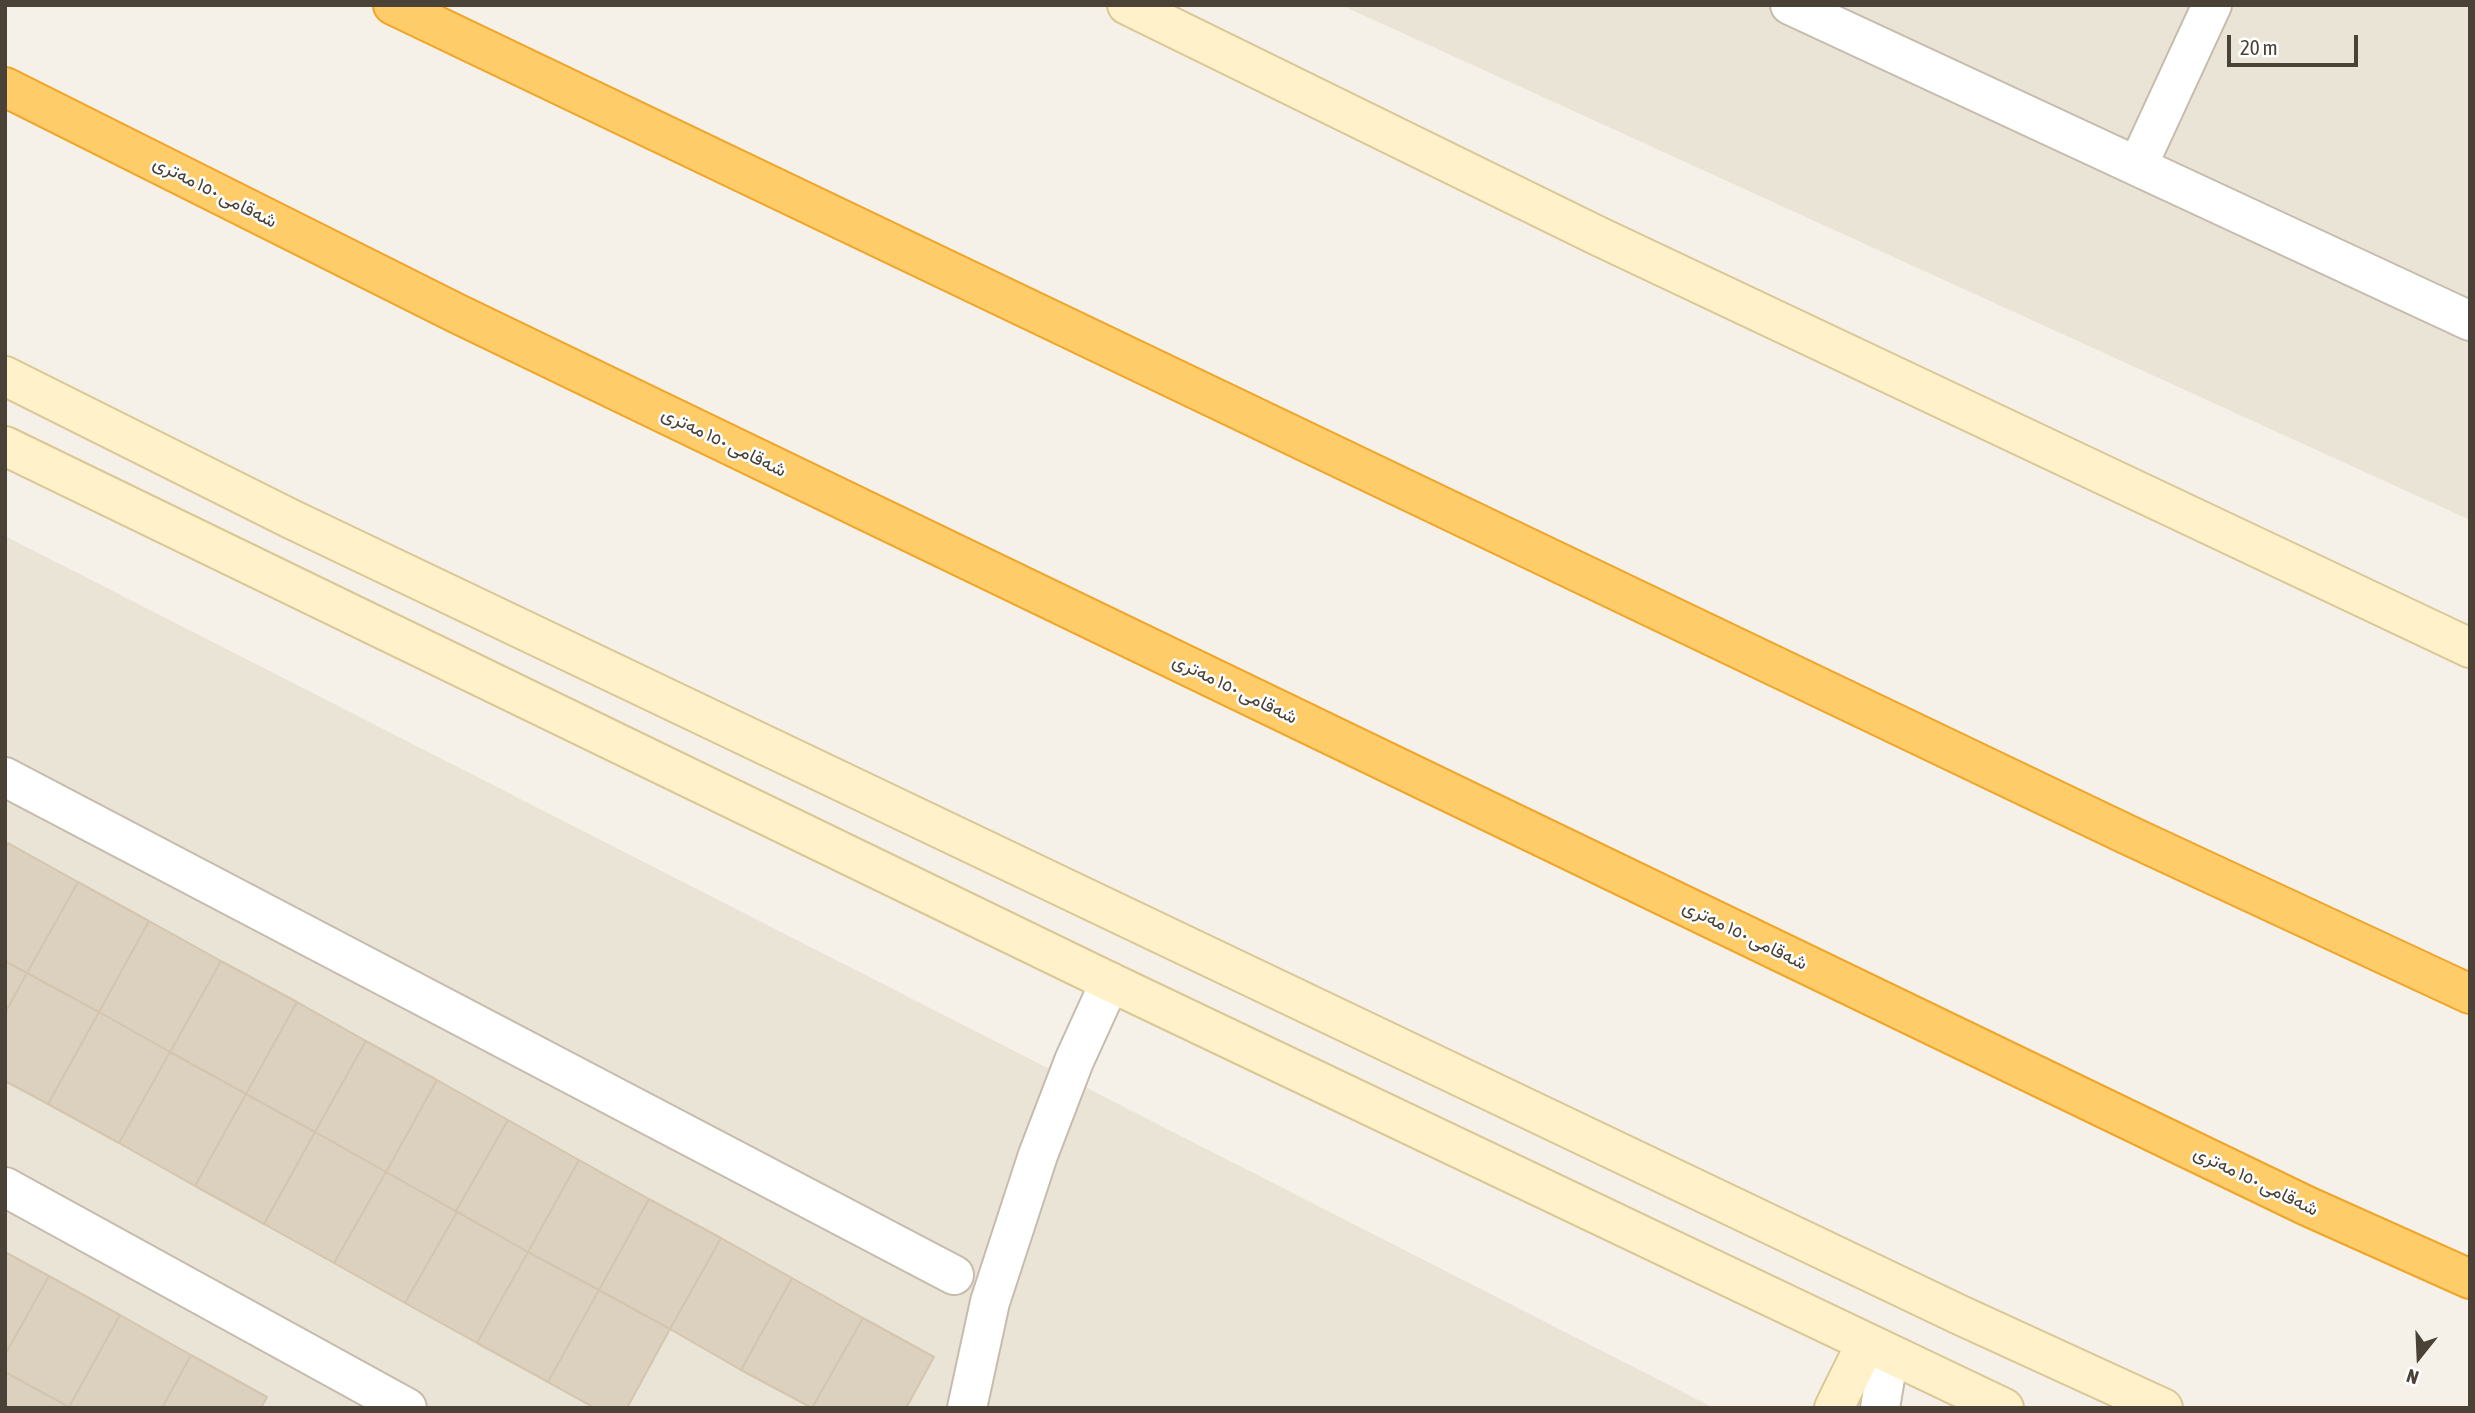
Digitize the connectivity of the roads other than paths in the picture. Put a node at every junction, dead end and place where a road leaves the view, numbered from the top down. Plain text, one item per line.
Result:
1 (394, 5) edge
2 (1127, 5) edge
3 (1790, 5) edge
4 (2212, 5) edge
5 (5, 87) edge
6 (2138, 165) junction
7 (2470, 321) edge
8 (5, 376) edge
9 (5, 446) edge
10 (2470, 648) edge
11 (5, 777) edge
12 (1110, 982) junction
13 (2470, 994) edge
14 (5, 1187) edge
15 (954, 1275) dead end
16 (2470, 1279) edge
17 (1877, 1349) junction
18 (407, 1408) edge
19 (967, 1408) edge
20 (1834, 1408) edge
21 (1880, 1408) edge
22 (2004, 1408) edge
23 (2163, 1408) edge

1 - 13 highway
2 - 10 street
3 - 6 street
4 - 6 street
5 - 16 highway, شەقامی ١٥٠ مەتری
6 - 7 street
8 - 23 street
9 - 12 street
11 - 15 street
12 - 17 street
12 - 19 street
14 - 18 street
17 - 20 street
17 - 21 street
17 - 22 street

